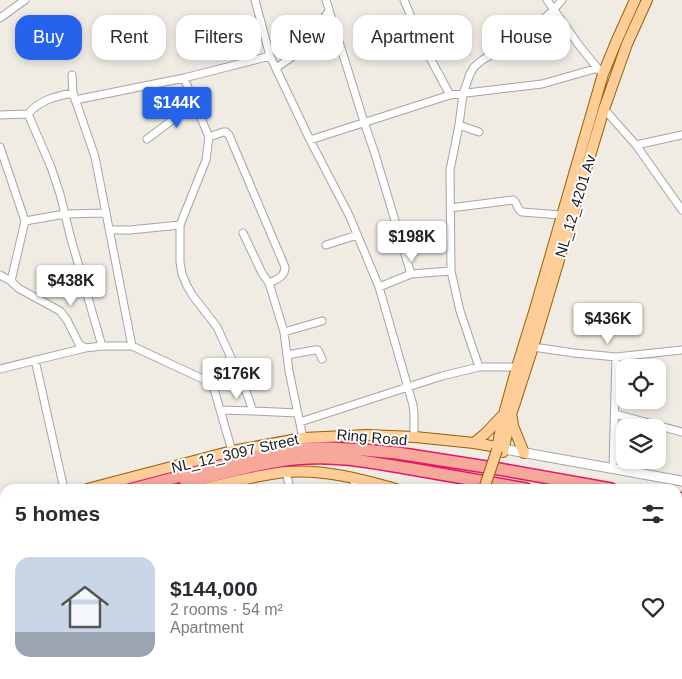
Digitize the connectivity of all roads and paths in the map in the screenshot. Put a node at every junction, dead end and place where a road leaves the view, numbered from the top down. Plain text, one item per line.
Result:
1 (25, 0) edge
2 (255, 0) edge
3 (326, 0) edge
4 (404, 0) edge
5 (547, 0) edge
6 (562, 0) edge
7 (635, 0) edge
8 (647, 0) edge
9 (329, 11) junction
10 (554, 11) junction
11 (0, 18) edge
12 (270, 56) junction
13 (276, 68) junction
14 (601, 71) junction
15 (72, 75) dead end
16 (184, 78) junction
17 (463, 94) junction
18 (450, 95) junction
19 (74, 97) junction
20 (195, 103) junction
21 (604, 109) junction
22 (0, 114) edge
23 (28, 114) junction
24 (364, 122) junction
25 (459, 125) junction
26 (479, 132) dead end
27 (682, 135) edge
28 (210, 136) junction
29 (147, 139) dead end
30 (310, 140) junction
31 (636, 145) junction
32 (0, 148) edge
33 (450, 208) junction
34 (682, 210) edge
35 (106, 213) junction
36 (65, 214) junction
37 (561, 215) junction
38 (25, 221) junction
39 (180, 225) junction
40 (110, 230) junction
41 (244, 232) dead end
42 (357, 235) junction
43 (326, 245) dead end
44 (451, 271) junction
45 (411, 274) junction
46 (0, 275) edge
47 (11, 281) junction
48 (269, 283) junction
49 (379, 287) junction
50 (322, 321) dead end
51 (284, 332) junction
52 (102, 346) junction
53 (132, 346) junction
54 (533, 347) junction
55 (85, 348) junction
56 (682, 350) edge
57 (287, 355) junction
58 (230, 357) junction
59 (616, 357) junction
60 (322, 359) dead end
61 (35, 360) junction
62 (479, 367) junction
63 (517, 367) junction
64 (0, 369) edge
65 (212, 384) junction
66 (407, 387) junction
67 (220, 410) junction
68 (253, 411) junction
69 (298, 413) junction
70 (615, 414) junction
71 (508, 415) junction
72 (300, 422) junction
73 (682, 432) edge
74 (415, 437) junction
75 (303, 438) junction
76 (474, 443) junction
77 (500, 449) junction
78 (232, 451) junction
79 (524, 453) junction
80 (613, 468) junction
81 (286, 472) junction
82 (682, 481) edge
83 (63, 484) edge
84 (107, 484) edge
85 (151, 484) edge
86 (183, 484) edge
87 (224, 484) edge
88 (289, 484) edge
89 (354, 484) edge
90 (486, 484) edge
91 (492, 484) edge
92 (497, 484) edge
93 (582, 484) edge

1 - 11 street
2 - 12 street
3 - 9 street
4 - 18 street
5 - 10 street
6 - 10 street
7 - 14 main road, NL_12_4201 Av
8 - 21 main road, NL_12_4201 Av
9 - 13 street
9 - 24 street
10 - 14 street
10 - 17 street
12 - 13 street
12 - 16 street
13 - 30 street
14 - 17 street
14 - 37 main road, NL_12_4201 Av
15 - 19 street
16 - 19 street
16 - 20 street
17 - 18 street
17 - 25 street
18 - 24 street
19 - 23 street
19 - 35 street
20 - 28 street
20 - 29 street
21 - 31 street
21 - 54 main road, NL_12_4201 Av
22 - 23 street
23 - 36 street
24 - 30 street
24 - 45 street
25 - 26 street
25 - 33 street
27 - 31 street
28 - 39 street
28 - 48 street
30 - 42 street
31 - 34 street
32 - 38 street
33 - 37 street
33 - 44 street
35 - 36 street
35 - 40 street
36 - 38 street
36 - 52 street
37 - 63 main road, NL_12_4201 Av
38 - 47 street
39 - 40 street
39 - 58 street
40 - 53 street
41 - 48 street
42 - 43 street
42 - 49 street
44 - 45 street
44 - 62 street
45 - 49 street
46 - 47 street
47 - 55 street
48 - 51 street
49 - 66 street
50 - 51 street
51 - 57 street
52 - 53 street
52 - 55 street
53 - 65 street
54 - 59 street
54 - 71 main road, NL_12_4201 Av
55 - 61 street
56 - 59 street
57 - 60 street
57 - 69 street
58 - 65 street
58 - 68 street
59 - 70 street
61 - 64 street
61 - 83 street
62 - 63 street
62 - 66 street
63 - 71 main road, NL_12_4201 Av
65 - 67 street
66 - 72 street
66 - 74 street
67 - 68 street
67 - 78 street
68 - 69 street
69 - 72 street
70 - 73 street
70 - 80 street
71 - 76 main road
71 - 77 main road
71 - 79 main road
72 - 75 street
74 - 75 main road, NL_12_3097 Street
74 - 76 main road, NL_12_3097 Street
75 - 78 main road, NL_12_3097 Street
76 - 77 main road, NL_12_3097 Street
77 - 79 street
77 - 90 main road, bridge
77 - 91 main road
78 - 84 main road, NL_12_3097 Street
79 - 80 street
80 - 82 street
81 - 87 main road
81 - 88 street
81 - 89 main road
85 - 93 highway, Ring Road
86 - 92 highway, Ring Road

